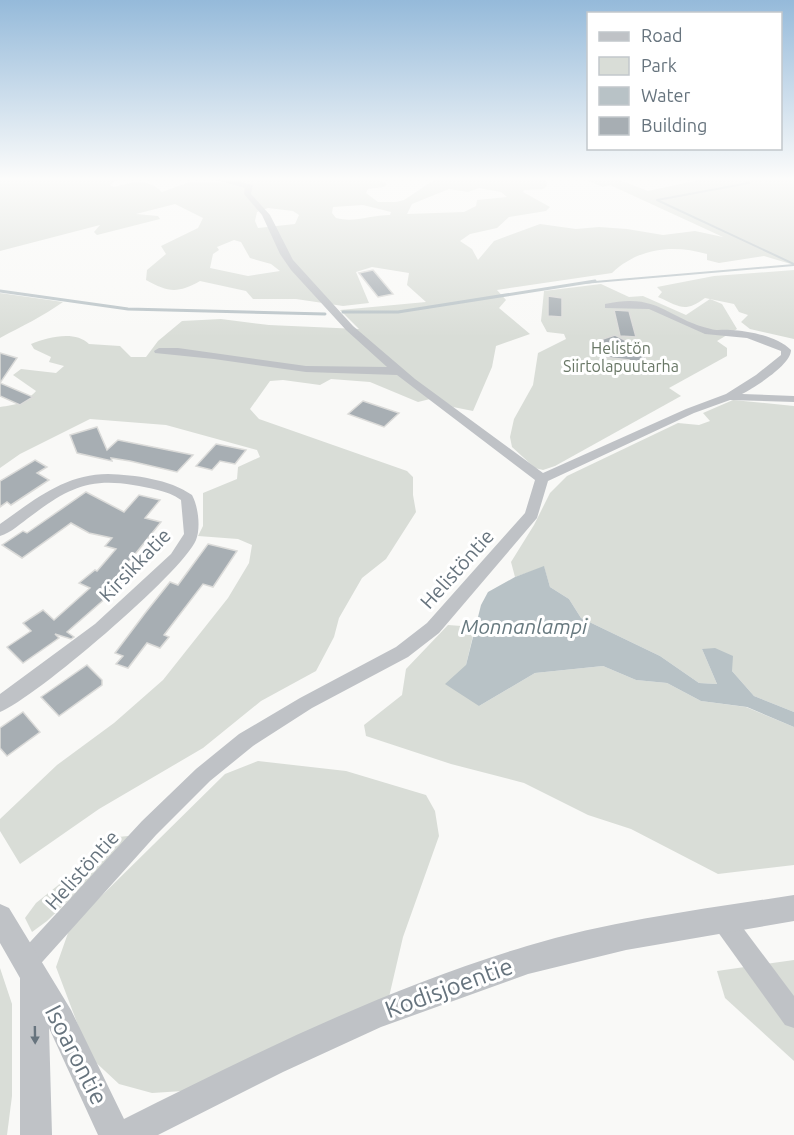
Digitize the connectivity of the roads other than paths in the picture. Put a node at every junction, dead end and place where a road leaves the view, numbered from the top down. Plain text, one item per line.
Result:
1 (273, 231) edge
2 (608, 306) dead end
3 (159, 351) dead end
4 (398, 372) junction
5 (729, 397) junction
6 (794, 399) edge
7 (542, 479) junction
8 (0, 531) edge
9 (0, 704) edge
10 (794, 908) edge
11 (0, 917) edge
12 (723, 920) junction
13 (31, 969) junction
14 (794, 1016) edge
15 (36, 1135) edge
16 (115, 1135) edge
17 (125, 1135) edge

1 - 4 street
2 - 5 street
3 - 4 street
4 - 7 street
5 - 6 street
5 - 7 street
7 - 13 street, Helistöntie
8 - 9 street, Kirsikkatie
10 - 12 street, Kodisjoentie
11 - 13 street, Isoarontie
12 - 14 street
12 - 17 street, Kodisjoentie
13 -> 15 street, Isoarontie
13 - 16 street, Isoarontie

